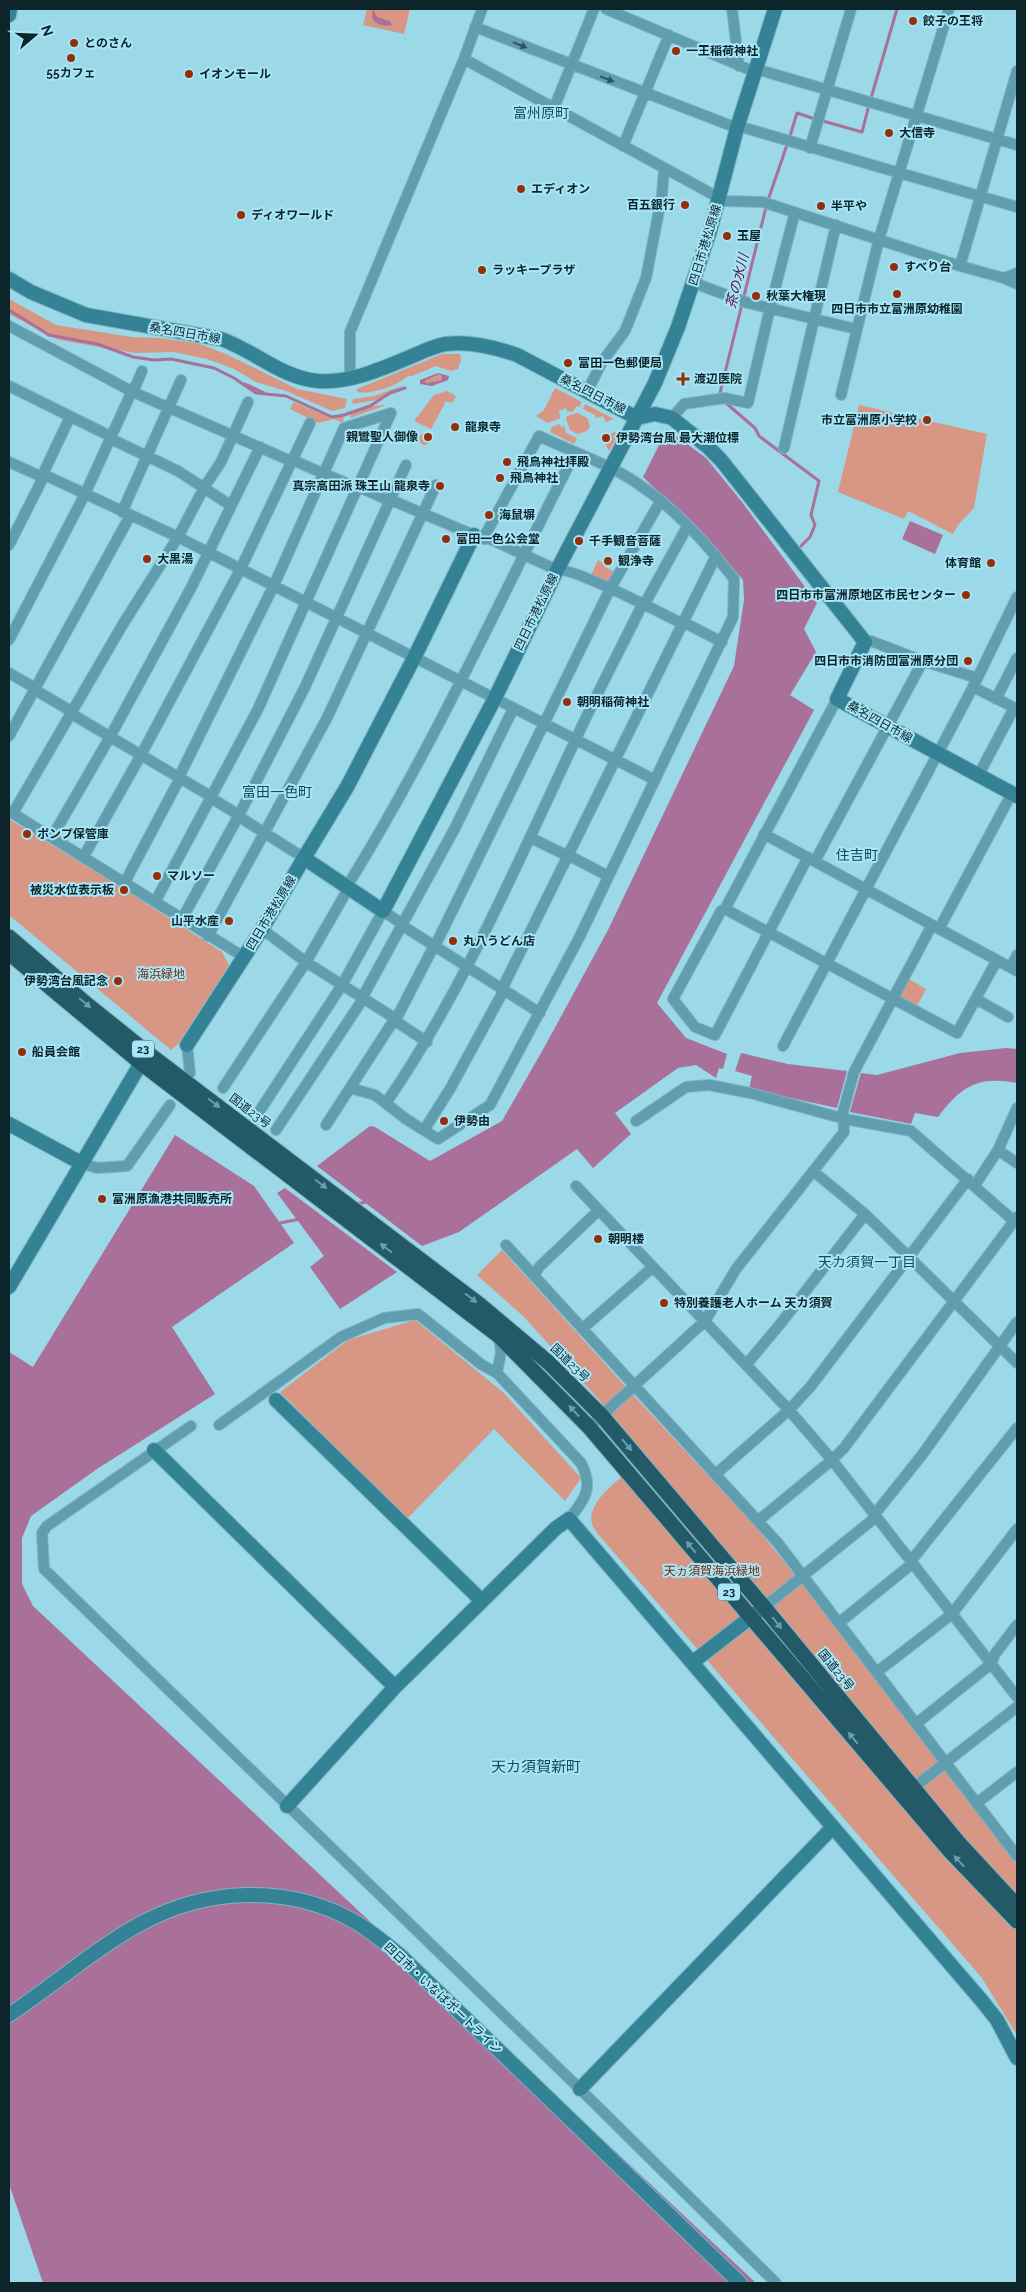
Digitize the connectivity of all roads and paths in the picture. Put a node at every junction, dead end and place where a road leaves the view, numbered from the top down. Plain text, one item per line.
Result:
1 (10, 9) edge
2 (482, 9) edge
3 (594, 9) edge
4 (606, 9) edge
5 (732, 9) edge
6 (775, 9) edge
7 (851, 9) edge
8 (948, 9) edge
9 (9, 15) edge
10 (475, 27) junction
11 (670, 35) junction
12 (464, 59) junction
13 (570, 64) junction
14 (740, 66) junction
15 (756, 70) junction
16 (1017, 71) edge
17 (828, 89) junction
18 (644, 93) junction
19 (554, 108) junction
20 (917, 115) junction
21 (738, 127) junction
22 (997, 140) junction
23 (1017, 145) edge
24 (623, 146) junction
25 (810, 148) junction
26 (664, 169) junction
27 (900, 173) junction
28 (980, 196) junction
29 (719, 198) junction
30 (1017, 207) edge
31 (795, 212) junction
32 (836, 225) junction
33 (879, 239) junction
34 (960, 266) junction
35 (1017, 273) edge
36 (1004, 278) junction
37 (9, 279) edge
38 (694, 283) junction
39 (1017, 284) edge
40 (770, 308) junction
41 (813, 318) junction
42 (9, 326) edge
43 (856, 329) junction
44 (142, 371) dead end
45 (350, 378) junction
46 (181, 380) dead end
47 (9, 386) edge
48 (133, 392) junction
49 (587, 392) junction
50 (841, 396) dead end
51 (248, 402) dead end
52 (169, 407) junction
53 (70, 417) junction
54 (672, 418) junction
55 (636, 420) junction
56 (310, 423) dead end
57 (233, 435) junction
58 (112, 438) junction
59 (260, 447) junction
60 (784, 448) dead end
61 (575, 452) junction
62 (148, 455) junction
63 (292, 460) junction
64 (9, 462) edge
65 (406, 466) dead end
66 (611, 466) junction
67 (325, 474) junction
68 (43, 476) junction
69 (436, 484) dead end
70 (358, 488) junction
71 (204, 489) junction
72 (85, 494) junction
73 (390, 500) junction
74 (661, 500) junction
75 (230, 505) junction
76 (424, 513) junction
77 (126, 514) junction
78 (687, 527) junction
79 (178, 537) junction
80 (478, 537) junction
81 (9, 545) edge
82 (209, 552) junction
83 (523, 554) junction
84 (715, 558) junction
85 (241, 568) junction
86 (556, 570) junction
87 (274, 585) junction
88 (610, 589) junction
89 (1017, 597) edge
90 (305, 601) junction
91 (643, 605) junction
92 (337, 617) junction
93 (683, 623) junction
94 (368, 633) junction
95 (9, 640) edge
96 (722, 642) junction
97 (865, 642) junction
98 (415, 656) junction
99 (1017, 658) edge
100 (922, 661) junction
101 (9, 673) edge
102 (460, 682) junction
103 (975, 683) junction
104 (35, 689) junction
105 (495, 698) junction
106 (837, 699) junction
107 (996, 699) junction
108 (513, 708) junction
109 (1016, 708) edge
110 (71, 712) junction
111 (544, 725) junction
112 (887, 726) junction
113 (9, 736) edge
114 (110, 737) junction
115 (575, 741) junction
116 (938, 754) junction
117 (141, 755) junction
118 (615, 760) junction
119 (978, 776) junction
120 (179, 778) junction
121 (655, 780) junction
122 (1014, 795) edge
123 (212, 798) junction
124 (11, 812) edge
125 (239, 815) junction
126 (265, 833) junction
127 (764, 834) junction
128 (52, 836) junction
129 (531, 838) junction
130 (84, 856) junction
131 (568, 856) junction
132 (304, 858) junction
133 (811, 859) junction
134 (608, 876) junction
135 (124, 882) junction
136 (347, 888) junction
137 (865, 889) junction
138 (154, 902) junction
139 (725, 909) junction
140 (383, 911) junction
141 (182, 919) junction
142 (403, 925) junction
143 (936, 927) junction
144 (262, 929) junction
145 (769, 932) junction
146 (208, 936) junction
147 (9, 937) edge
148 (435, 946) junction
149 (9, 953) edge
150 (1017, 955) edge
151 (244, 957) junction
152 (997, 960) junction
153 (306, 962) junction
154 (826, 963) junction
155 (467, 966) junction
156 (1014, 969) edge
157 (342, 985) junction
158 (503, 990) junction
159 (893, 998) junction
160 (362, 999) junction
161 (976, 999) junction
162 (540, 1013) junction
163 (1008, 1017) dead end
164 (395, 1020) junction
165 (427, 1042) junction
166 (187, 1045) joint
167 (782, 1046) dead end
168 (141, 1063) junction
169 (190, 1073) dead end
170 (223, 1088) dead end
171 (350, 1088) junction
172 (386, 1103) junction
173 (170, 1105) dead end
174 (1017, 1108) edge
175 (257, 1115) dead end
176 (844, 1116) junction
177 (636, 1122) dead end
178 (9, 1124) edge
179 (326, 1125) dead end
180 (276, 1130) dead end
181 (424, 1130) junction
182 (998, 1150) junction
183 (279, 1160) junction
184 (1017, 1163) edge
185 (81, 1164) junction
186 (813, 1171) junction
187 (972, 1182) junction
188 (576, 1186) dead end
189 (599, 1210) junction
190 (865, 1214) junction
191 (1015, 1221) edge
192 (506, 1245) dead end
193 (910, 1258) junction
194 (653, 1267) junction
195 (429, 1273) junction
196 (534, 1276) junction
197 (9, 1287) edge
198 (955, 1300) junction
199 (705, 1321) junction
200 (1017, 1322) edge
201 (582, 1329) junction
202 (499, 1336) junction
203 (1001, 1345) junction
204 (1017, 1362) edge
205 (746, 1365) junction
206 (497, 1373) junction
207 (633, 1386) junction
208 (276, 1400) dead end
209 (789, 1410) junction
210 (602, 1416) junction
211 (219, 1425) dead end
212 (191, 1426) dead end
213 (589, 1427) junction
214 (1017, 1428) edge
215 (154, 1450) junction
216 (832, 1460) junction
217 (717, 1473) junction
218 (875, 1516) junction
219 (570, 1519) junction
220 (759, 1520) junction
221 (1017, 1528) edge
222 (912, 1562) junction
223 (804, 1575) junction
224 (482, 1601) junction
225 (764, 1607) junction
226 (952, 1614) junction
227 (751, 1618) junction
228 (840, 1622) junction
229 (1017, 1626) edge
230 (692, 1662) junction
231 (991, 1664) junction
232 (878, 1672) junction
233 (395, 1687) junction
234 (1017, 1697) edge
235 (1017, 1708) edge
236 (917, 1723) junction
237 (946, 1762) junction
238 (1017, 1772) edge
239 (913, 1788) junction
240 (977, 1803) junction
241 (287, 1806) junction
242 (834, 1827) junction
243 (1017, 1856) edge
244 (1017, 1906) edge
245 (1017, 1921) edge
246 (9, 2015) edge
247 (1017, 2058) edge
248 (580, 2089) junction
249 (740, 2283) edge
250 (776, 2283) edge

1 - 9 street
2 - 10 street
3 - 13 street
4 - 11 street
5 - 14 street
6 - 15 street, 四日市港松原線
7 - 17 street
8 - 20 street
10 - 12 street
10 -> 13 street
11 - 14 street
11 - 18 street
12 - 19 street
12 - 45 street
13 -> 18 street
13 - 19 street
14 - 15 street
15 - 17 street
15 - 21 street, 四日市港松原線
16 - 22 street
17 - 20 street
17 - 25 street
18 - 21 street
18 - 24 street
19 - 24 street
20 - 22 street
20 - 27 street
21 - 25 street
21 - 29 street, 四日市港松原線
22 - 23 street
22 - 28 street
24 - 26 street
25 - 27 street
26 - 29 street
26 - 49 street
27 - 28 street
27 - 33 street
28 - 30 street
28 - 34 street
29 - 31 street
29 - 38 street, 四日市港松原線
31 - 32 street
31 - 40 street
32 - 33 street
32 - 41 street
33 - 34 street
33 - 43 street
34 - 36 street
35 - 36 street
36 - 39 street
37 - 45 street, 桑名四日市線
38 - 40 street
38 - 55 street, 四日市港松原線
40 - 41 street
40 - 54 street
41 - 43 street
41 - 60 street
42 - 48 street
43 - 50 street
44 - 48 street
45 - 49 street, 桑名四日市線
46 - 52 street
47 - 53 street
48 - 52 street
48 - 58 street
49 - 55 street, 桑名四日市線
51 - 57 street
52 - 57 street
52 - 62 street
53 - 58 street
53 - 68 street
54 - 55 street, 桑名四日市線
54 - 97 street
55 - 66 street, 四日市港松原線
56 - 63 street
57 - 59 street
57 - 71 street
58 - 62 street
58 - 72 street
59 - 63 street
59 - 75 street
61 - 66 street
61 - 80 street
61 - 83 street
62 - 71 street
62 - 77 street
63 - 67 street
63 - 85 street
64 - 68 street
65 - 73 street
66 - 74 street
66 - 86 street, 四日市港松原線
67 - 70 street
67 - 70 street
67 - 87 street
68 - 72 street
68 - 81 street
69 - 76 street
70 - 73 street
70 - 90 street
71 - 75 street
71 - 79 street
72 - 77 street
72 - 95 street
73 - 76 street
73 - 92 street
74 - 78 street
74 - 88 street
75 - 82 street
76 - 80 street
76 - 94 street
77 - 79 street
77 - 104 street
78 - 84 street
78 - 91 street
79 - 82 street
79 - 110 street
80 - 83 street
80 - 98 street, 四日市港松原線
82 - 85 street
82 - 114 street
83 - 86 street
83 - 102 street
84 - 93 street
84 - 96 street
85 - 87 street
85 - 117 street
86 - 88 street
86 - 105 street, 四日市港松原線
87 - 90 street
87 - 120 street
88 - 91 street
88 - 111 street
89 - 103 street
90 - 92 street
90 - 123 street
91 - 93 street
91 - 115 street
92 - 94 street
92 - 125 street
93 - 96 street
93 - 118 street
94 - 98 street
94 - 126 street
96 - 121 street
97 - 100 street
97 - 106 street, 桑名四日市線
98 - 102 street
98 - 132 street, 四日市港松原線
99 - 107 street
100 - 103 street
100 - 112 street
101 - 104 street
102 - 105 street
102 - 136 street
103 - 107 street
103 - 116 street
104 - 110 street
104 - 113 street
105 - 108 street
105 - 140 street, 四日市港松原線
106 - 112 street, 桑名四日市線
106 - 127 street
107 - 109 street
108 - 111 street
108 - 142 street
109 - 119 street
110 - 114 street
110 - 124 street
111 - 115 street
111 - 148 street
112 - 116 street, 桑名四日市線
112 - 133 street
114 - 117 street
114 - 128 street
115 - 118 street
115 - 129 street
116 - 119 street, 桑名四日市線
116 - 137 street
117 - 120 street
117 - 130 street
118 - 121 street
118 - 131 street
119 - 122 street, 桑名四日市線
120 - 123 street
120 - 135 street
121 - 134 street
122 - 143 street
123 - 125 street
123 - 138 street
124 - 128 street
125 - 126 street
125 - 141 street
126 - 132 street
126 - 146 street
127 - 133 street
127 - 139 street
128 - 130 street
129 - 131 street
129 - 155 street
130 - 135 street
131 - 134 street
131 - 158 street
132 - 136 street
132 - 144 street, 四日市港松原線
133 - 137 street
133 - 145 street
134 - 162 street
135 - 138 street
136 - 140 street
136 - 153 street
137 - 143 street
137 - 154 street
138 - 141 street
139 - 145 street
139 - 145 street
140 - 142 street
140 - 157 street
141 - 146 street
142 - 148 street
142 - 160 street
143 - 152 street
143 - 159 street
144 - 151 street, 四日市港松原線
144 - 153 street
145 - 154 street
146 - 151 street
147 -> 183 highway, 国道23号 / 23
148 - 155 street
148 - 164 street
149 - 168 highway, 国道23号 / 23
150 - 156 street
151 - 166 street, 四日市港松原線
152 - 156 street
152 - 161 street
153 - 157 street
153 - 170 street
154 - 159 street
154 - 167 street
155 - 158 street
155 - 165 street
157 - 160 street
157 - 175 street
158 - 162 street
158 - 181 street
159 - 161 street
159 - 176 street
160 - 164 street
160 - 180 street
161 - 163 street
162 - 181 street
164 - 165 street
164 - 171 street
165 - 172 street
166 - 169 street
168 - 183 highway, 国道23号 / 23
168 - 185 street
171 - 172 street
171 - 179 street
172 - 181 street
173 - 185 street
174 - 182 street
176 - 177 street
176 - 186 street
176 - 187 street
178 - 185 street
182 - 184 street
182 - 187 street
183 - 195 highway, 国道23号 / 23
185 - 197 street
186 - 190 street
186 - 199 street
187 - 191 street
187 - 193 street
188 - 189 street
189 - 194 street
189 - 196 street
190 - 193 street
190 - 205 street
191 - 198 street
192 - 196 street
193 - 198 street
193 - 209 street
194 - 199 street
194 - 201 street
195 - 202 highway, 国道23号 / 23
195 -> 210 highway, 国道23号 / 23
196 - 201 street
198 - 203 street
198 - 216 street
199 - 205 street
199 - 207 street
200 - 203 street
201 - 207 street
202 - 206 street
213 -> 202 highway, 国道23号 / 23
203 - 204 street
203 - 218 street
205 - 209 street
206 - 211 street
206 - 219 street
207 - 210 street
207 - 217 street
208 - 224 street
209 - 216 street
209 - 217 street
210 - 213 street
210 -> 225 highway, 国道23号 / 23
212 - 215 street
227 -> 213 highway, 国道23号 / 23
214 - 222 street
215 - 233 street
215 - 241 street
216 - 218 street
216 - 220 street
217 - 220 street
218 - 222 street
218 - 223 street
219 - 224 street
219 - 230 street
220 - 223 street
221 - 226 street
222 - 226 street
222 - 228 street
223 - 225 street
223 - 228 street
224 - 233 street
225 - 227 street
225 -> 239 highway, 国道23号 / 23
226 - 231 street
226 - 232 street
227 - 230 street
245 -> 227 highway, 国道23号 / 23
228 - 232 street
229 - 231 street
230 - 242 street
231 - 234 street
231 - 236 street
232 - 236 street
233 - 241 street
235 - 237 street
236 - 237 street
237 - 239 street
237 - 240 street
238 - 240 street
239 - 244 highway, 国道23号 / 23
240 - 243 street
241 - 248 street
242 - 247 street
242 - 248 street
246 - 249 street, 四日市・いなばポートライン
248 - 250 street

